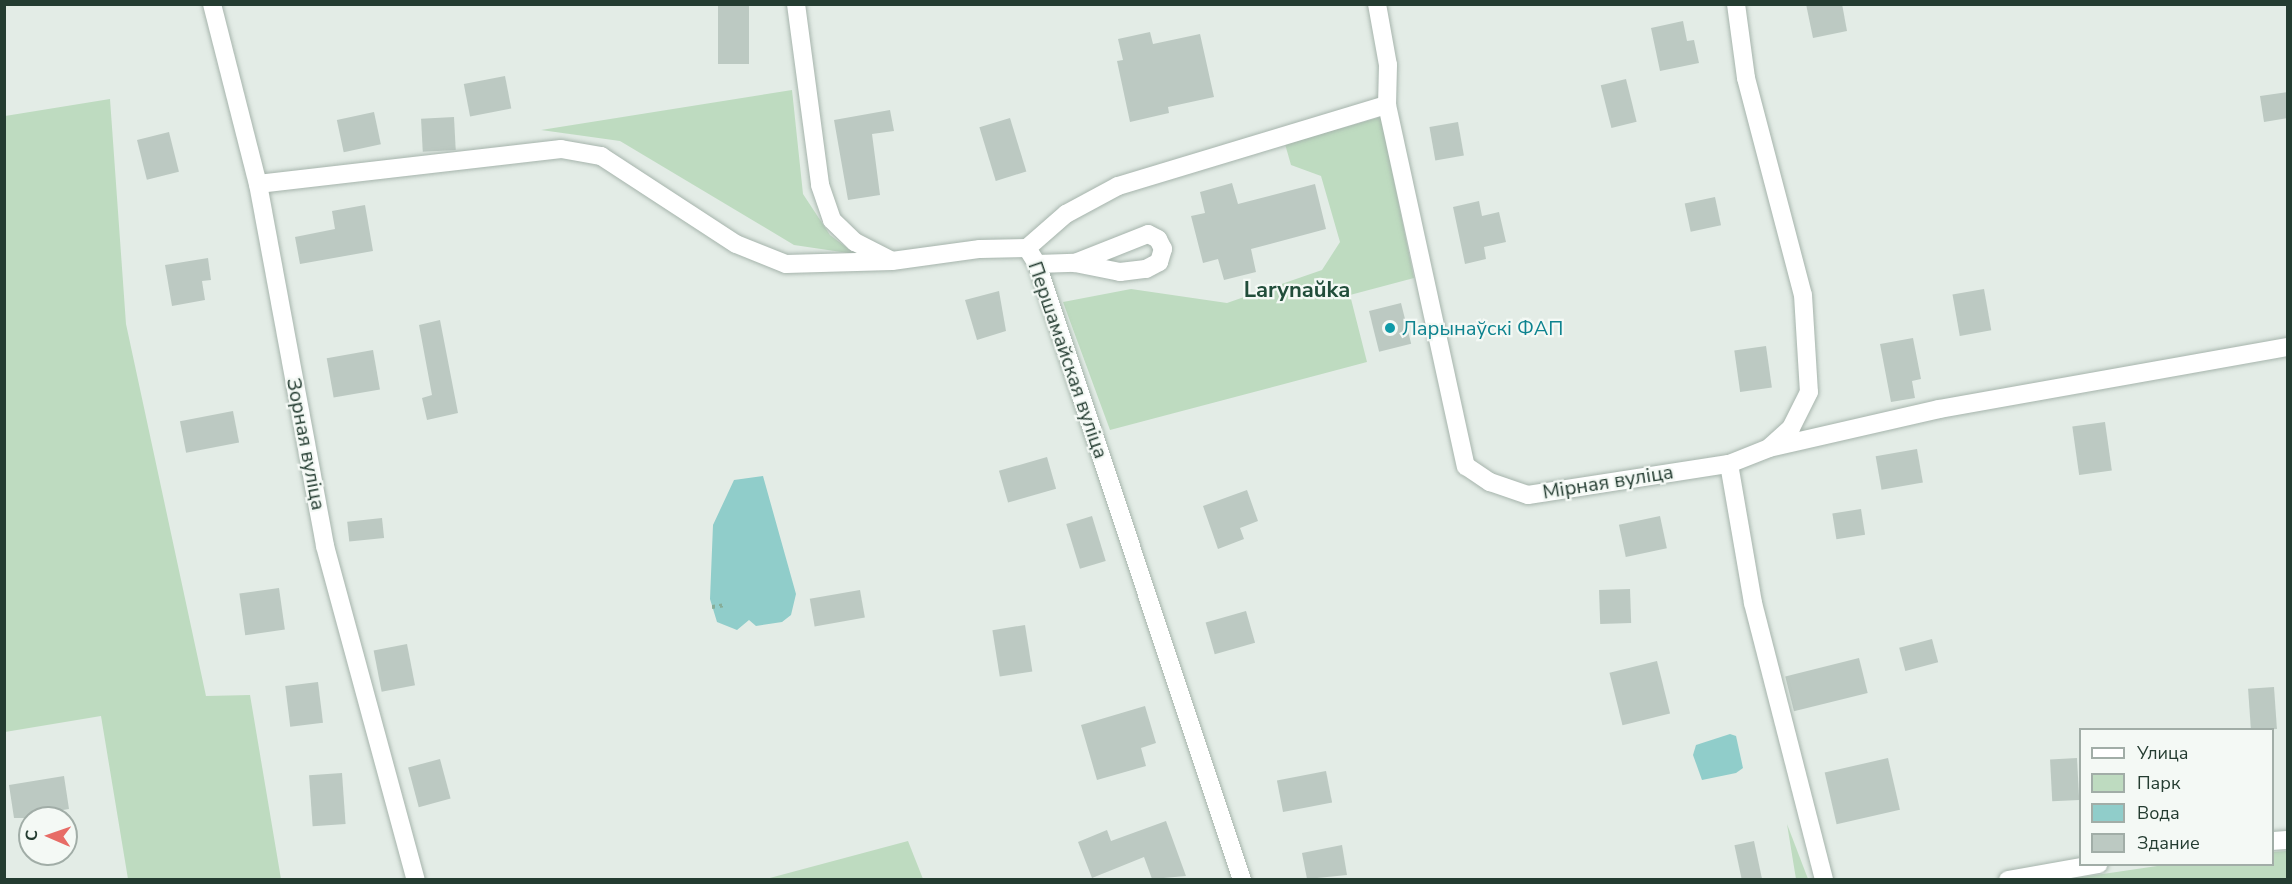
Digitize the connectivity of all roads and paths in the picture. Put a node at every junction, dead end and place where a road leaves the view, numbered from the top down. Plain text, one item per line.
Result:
1 (212, 4) edge
2 (796, 4) edge
3 (1377, 4) edge
4 (1736, 4) edge
5 (1387, 105) junction
6 (258, 184) junction
7 (1032, 256) junction
8 (892, 261) junction
9 (1075, 263) dead end
10 (2288, 347) edge
11 (1769, 448) junction
12 (1729, 464) junction
13 (726, 605) dead end
14 (712, 607) dead end
15 (2087, 866) edge
16 (416, 879) edge
17 (1242, 879) edge
18 (1824, 879) edge
19 (2008, 879) edge

1 - 6 street, Зорная вуліца
2 - 8 street
3 - 5 street, Мірная вуліца
4 - 11 street
5 - 7 street
5 - 12 street, Мірная вуліца
6 - 8 street, Першамайская вуліца
6 - 16 street, Зорная вуліца
7 - 8 street, Першамайская вуліца
7 - 9 street
7 - 17 street, Першамайская вуліца
10 - 11 street
11 - 12 street
12 - 18 street
13 - 14 path
15 - 19 street

